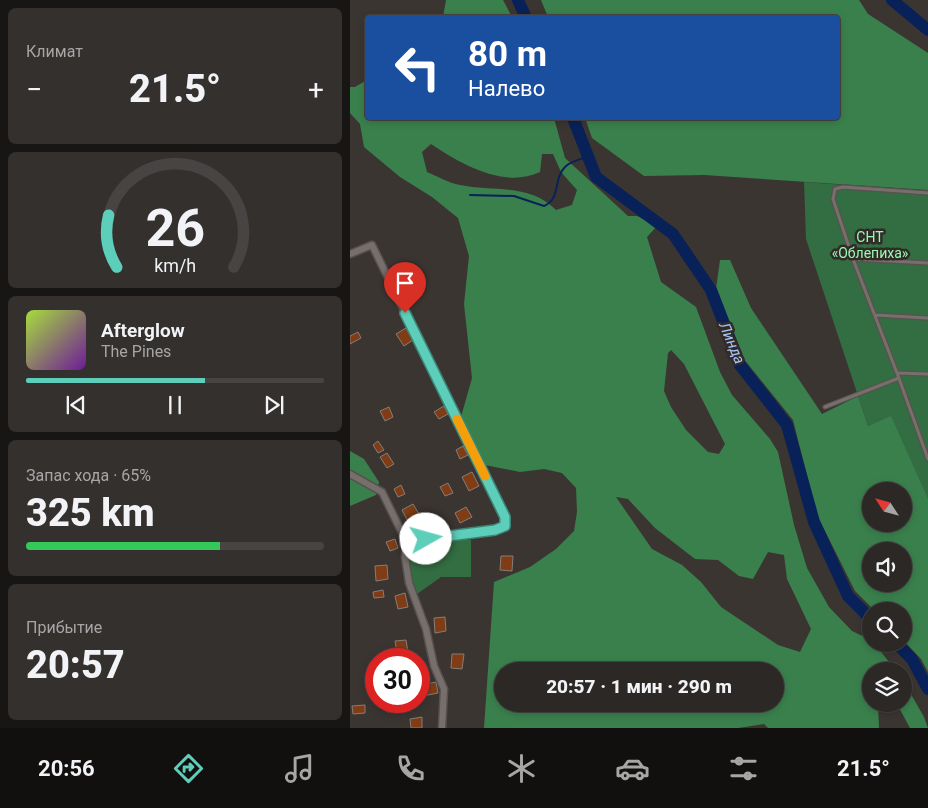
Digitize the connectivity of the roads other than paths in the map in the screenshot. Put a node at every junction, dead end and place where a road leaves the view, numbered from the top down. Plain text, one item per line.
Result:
1 (928, 193) edge
2 (350, 254) edge
3 (853, 260) junction
4 (928, 263) edge
5 (875, 315) junction
6 (928, 318) edge
7 (897, 373) junction
8 (928, 374) edge
9 (899, 378) junction
10 (825, 407) dead end
11 (928, 460) edge
12 (350, 474) edge
13 (406, 541) junction
14 (442, 728) edge

1 - 3 lane
2 - 13 street
3 - 4 lane
3 - 5 lane
5 - 6 lane
5 - 7 lane
7 - 8 lane
7 - 9 lane
9 - 10 lane
9 - 11 lane
12 - 13 street
13 - 14 street

